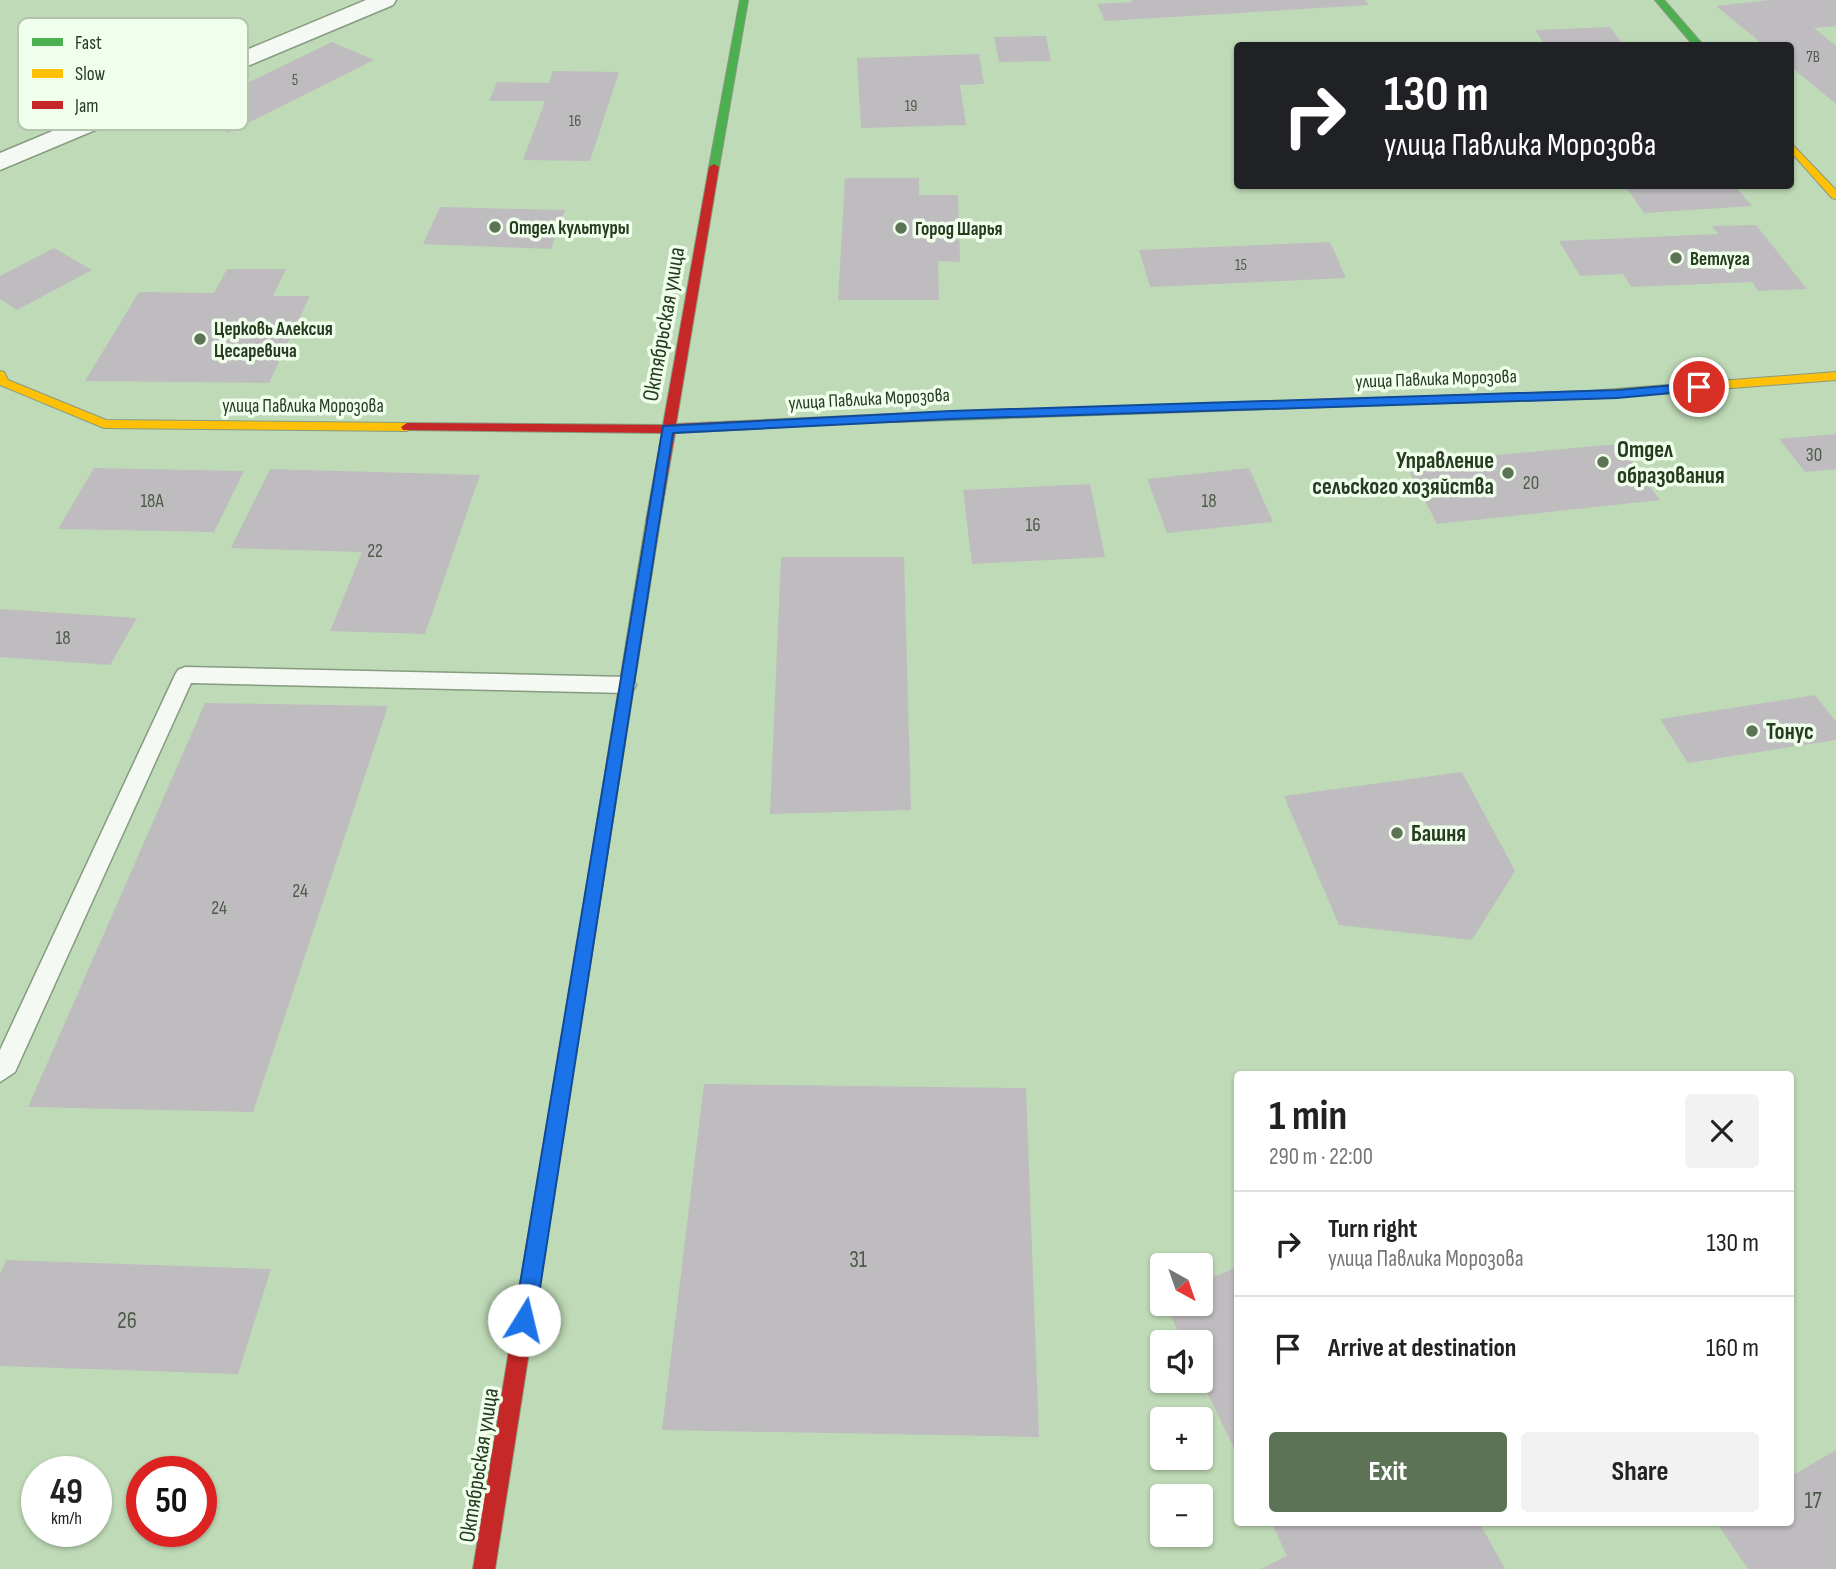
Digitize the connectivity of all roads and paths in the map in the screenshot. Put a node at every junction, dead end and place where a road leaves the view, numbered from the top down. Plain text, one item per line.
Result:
1 (385, 0) edge
2 (744, 0) edge
3 (1659, 0) edge
4 (1696, 42) edge
5 (248, 58) edge
6 (76, 130) edge
7 (1794, 149) edge
8 (0, 162) edge
9 (1836, 196) edge
10 (1836, 376) edge
11 (1, 380) edge
12 (667, 429) junction
13 (626, 685) junction
14 (0, 1070) edge
15 (484, 1569) edge

1 - 5 street
2 - 12 street, Октябрьская улица
3 - 4 street
6 - 8 street
7 - 9 street
10 - 12 street, улица Павлика Морозова
11 - 12 street, улица Павлика Морозова
12 - 13 street, Октябрьская улица
13 - 14 lane
13 - 15 street, Октябрьская улица

